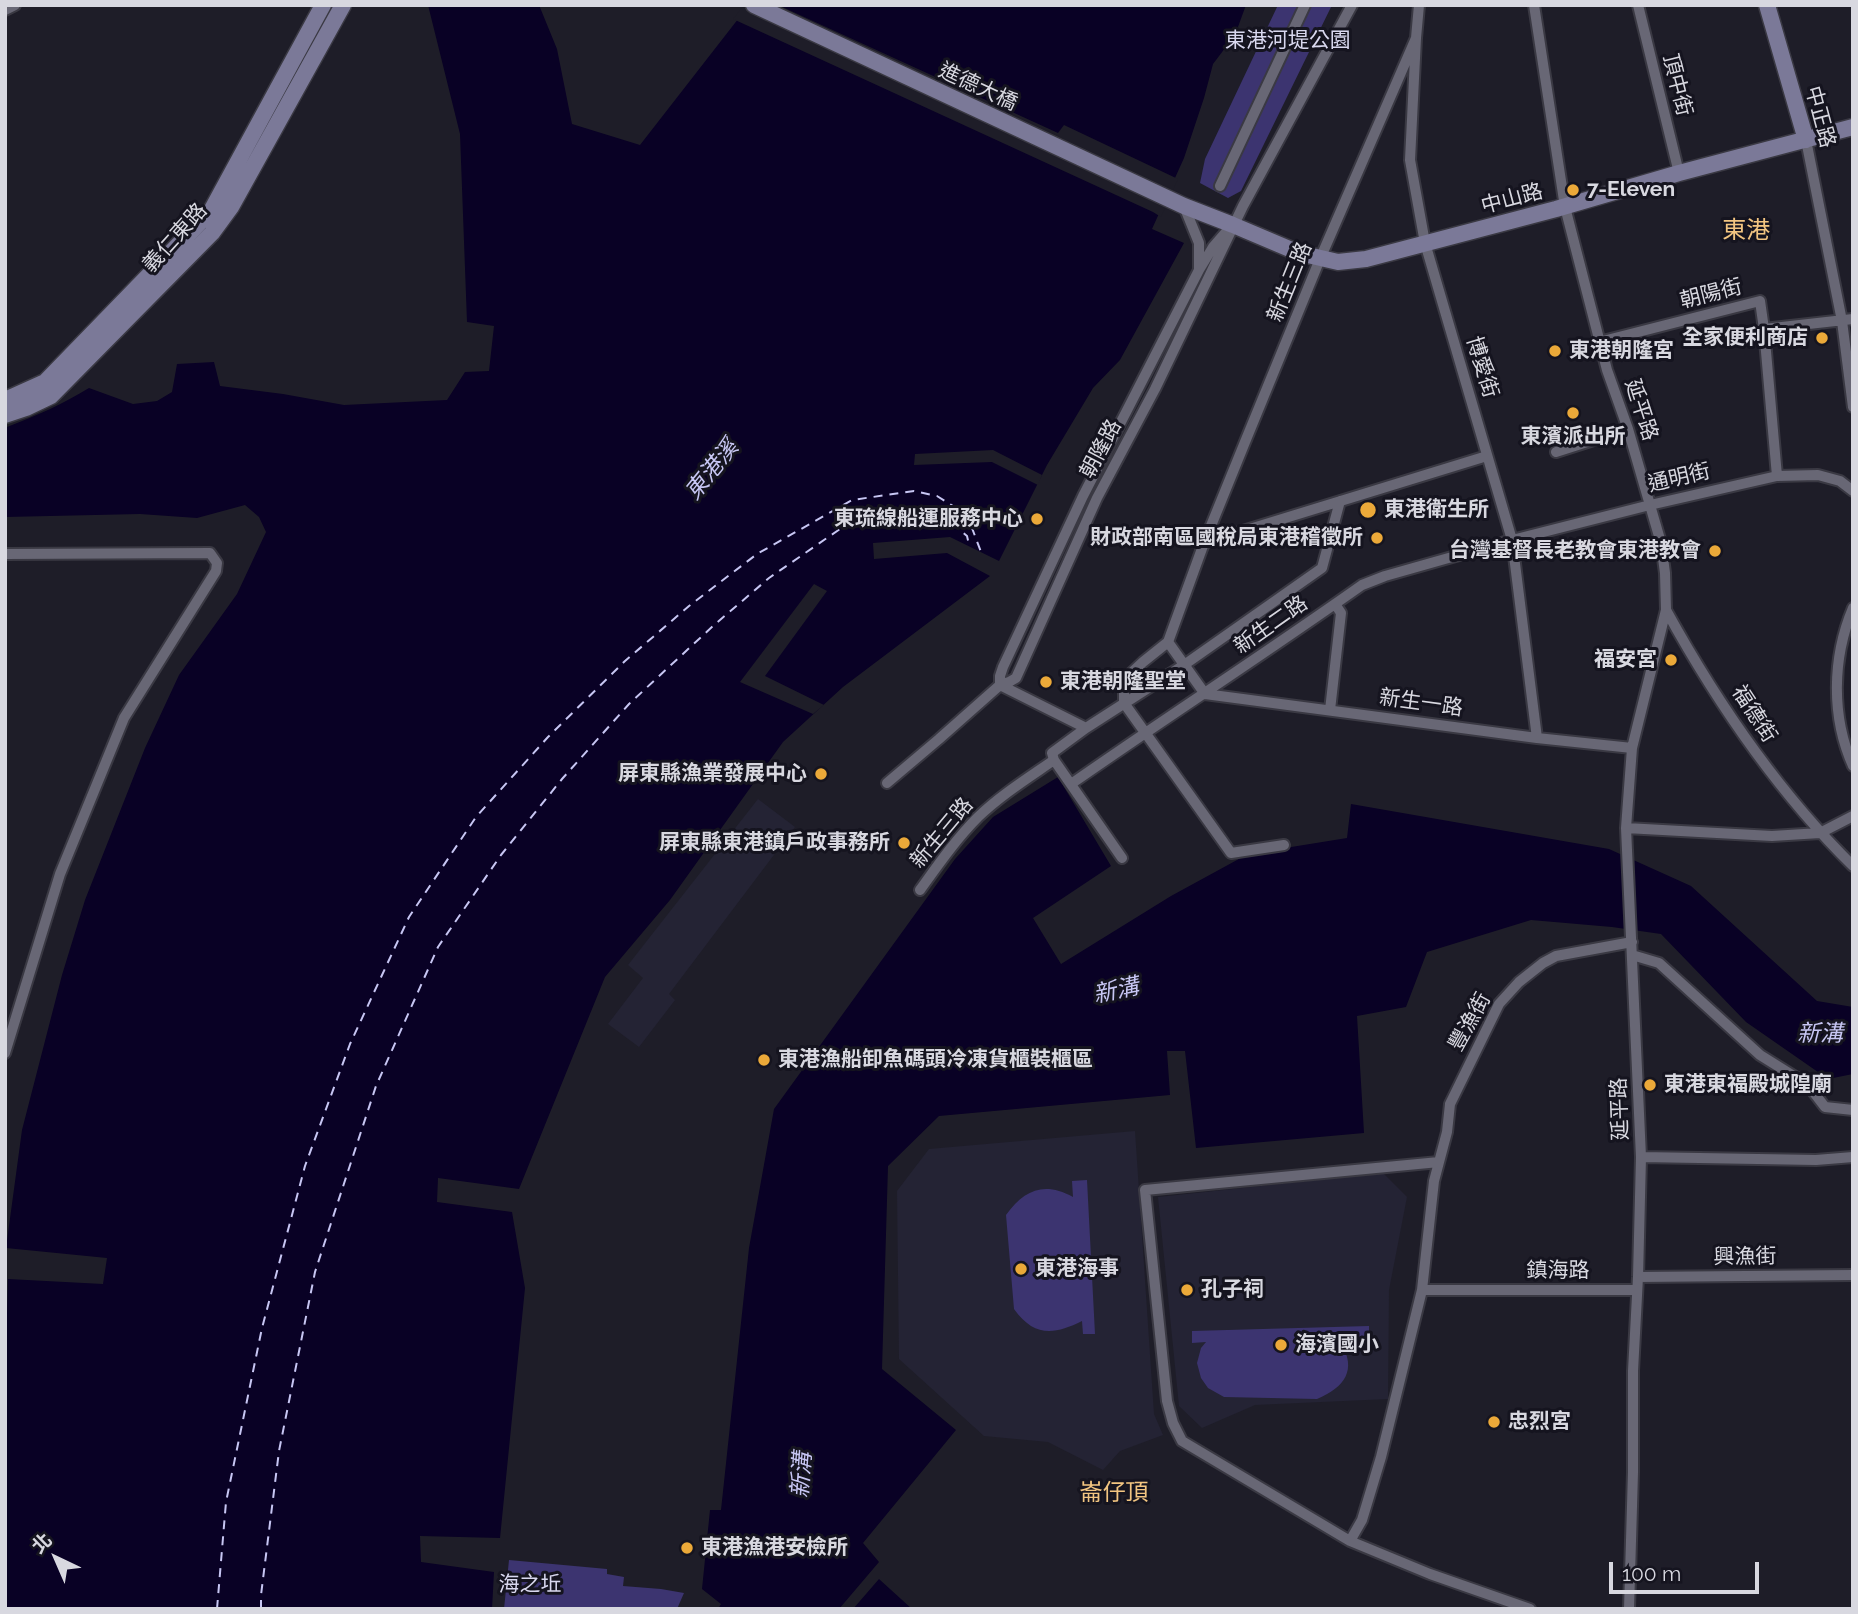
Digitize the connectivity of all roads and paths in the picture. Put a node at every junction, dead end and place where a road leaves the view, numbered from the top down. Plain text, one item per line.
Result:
1 (15, 5) edge
2 (323, 5) edge
3 (343, 5) edge
4 (754, 5) edge
5 (1306, 5) edge
6 (1352, 5) edge
7 (1419, 5) edge
8 (1534, 5) edge
9 (1638, 5) edge
10 (1767, 5) edge
11 (5, 10) edge
12 (1416, 38) junction
13 (303, 40) junction
14 (319, 48) junction
15 (1853, 127) edge
16 (1806, 140) junction
17 (1679, 173) junction
18 (1220, 186) dead end
19 (1184, 206) junction
20 (1565, 207) junction
21 (1233, 225) junction
22 (1425, 243) junction
23 (1320, 259) junction
24 (174, 261) junction
25 (1199, 270) junction
26 (1847, 320) edge
27 (1764, 329) junction
28 (1599, 342) junction
29 (5, 400) edge
30 (1853, 407) edge
31 (5, 415) edge
32 (1628, 429) junction
33 (1556, 452) dead end
34 (1487, 456) junction
35 (1777, 476) junction
36 (1853, 491) edge
37 (1340, 501) junction
38 (1650, 505) junction
39 (1512, 540) junction
40 (1204, 543) junction
41 (5, 554) edge
42 (1335, 604) junction
43 (1853, 608) edge
44 (1666, 610) junction
45 (1168, 642) junction
46 (1184, 665) junction
47 (1000, 685) junction
48 (1205, 694) junction
49 (1124, 703) junction
50 (1330, 710) junction
51 (1086, 728) junction
52 (1145, 732) junction
53 (1537, 738) junction
54 (1632, 748) junction
55 (1054, 760) junction
56 (1853, 766) edge
57 (887, 783) dead end
58 (1071, 784) junction
59 (1853, 816) edge
60 (1626, 828) junction
61 (1820, 833) junction
62 (1284, 845) dead end
63 (1122, 858) dead end
64 (1853, 866) edge
65 (920, 890) dead end
66 (1632, 943) junction
67 (1632, 955) junction
68 (5, 1053) edge
69 (1853, 1110) edge
70 (1641, 1157) junction
71 (1853, 1157) edge
72 (1439, 1162) junction
73 (1853, 1275) edge
74 (1638, 1277) junction
75 (1422, 1290) junction
76 (1637, 1290) junction
77 (1350, 1541) junction
78 (1530, 1609) edge
79 (1629, 1609) edge

1 - 11 street
2 - 13 street, 義仁東路
3 - 14 street, 義仁東路
4 - 19 street, 進德大橋
5 - 18 street
6 - 21 street, 朝隆路
7 - 12 street, 博愛街
8 - 20 street, 延平路
9 - 17 street, 頂中街
10 - 16 street, 中正路
12 - 22 street, 博愛街
12 - 23 street, 新生三路
13 - 14 street
13 - 24 street, 義仁東路
14 - 24 street, 義仁東路
15 - 16 street, 中山路
16 - 17 street, 中山路
16 - 26 street, 中正路
17 - 20 street, 中山路
19 - 21 street, 中山路
19 - 25 street
20 - 22 street, 中山路
20 - 28 street, 延平路
21 - 23 street, 中山路
21 - 25 street, 朝隆路
21 - 47 street, 朝隆路
22 - 23 street, 中山路
22 - 34 street, 博愛街
23 - 40 street, 新生三路
24 - 29 street, 義仁東路
24 - 31 street, 義仁東路
25 - 47 street, 朝隆路
26 - 27 street
26 - 30 street, 中正路
27 - 28 street, 朝陽街
27 - 35 street
28 - 32 street, 延平路
32 - 33 street
32 - 38 street, 延平路
34 - 37 street
34 - 39 street, 博愛街
35 - 36 street, 通明街
35 - 38 street, 通明街
37 - 40 street
37 - 46 street, 新生三路
38 - 39 street, 通明街
38 - 44 street, 延平路
39 - 42 street, 新生二路
39 - 53 street, 博愛街
40 - 45 street, 新生三路
41 - 68 street
42 - 48 street, 新生二路
42 - 50 street
43 - 56 street
44 - 54 street, 延平路
44 - 61 street, 福德街
45 - 46 street
45 - 49 street
46 - 48 street
46 - 49 street, 新生三路
47 - 51 street
47 - 57 street, 朝隆路
48 - 50 street, 新生一路
48 - 52 street, 新生二路
49 - 51 street, 新生三路
49 - 52 street
50 - 53 street, 新生一路
51 - 55 street, 新生三路
52 - 58 street, 新生二路
52 - 62 street
53 - 54 street, 新生一路
54 - 60 street, 延平路
55 - 58 street
55 - 65 street, 新生三路
58 - 63 street
59 - 61 street
60 - 61 street
60 - 66 street, 延平路
61 - 64 street, 福德街
66 - 67 street, 延平路
66 - 72 street, 豐漁街
67 - 69 street
67 - 70 street, 延平路
70 - 71 street
70 - 74 street, 延平路
72 - 75 street, 豐漁街
72 - 77 street
73 - 74 street, 興漁街
74 - 76 street, 延平路
75 - 76 street, 鎮海路
75 - 77 street
76 - 79 street
77 - 78 street

